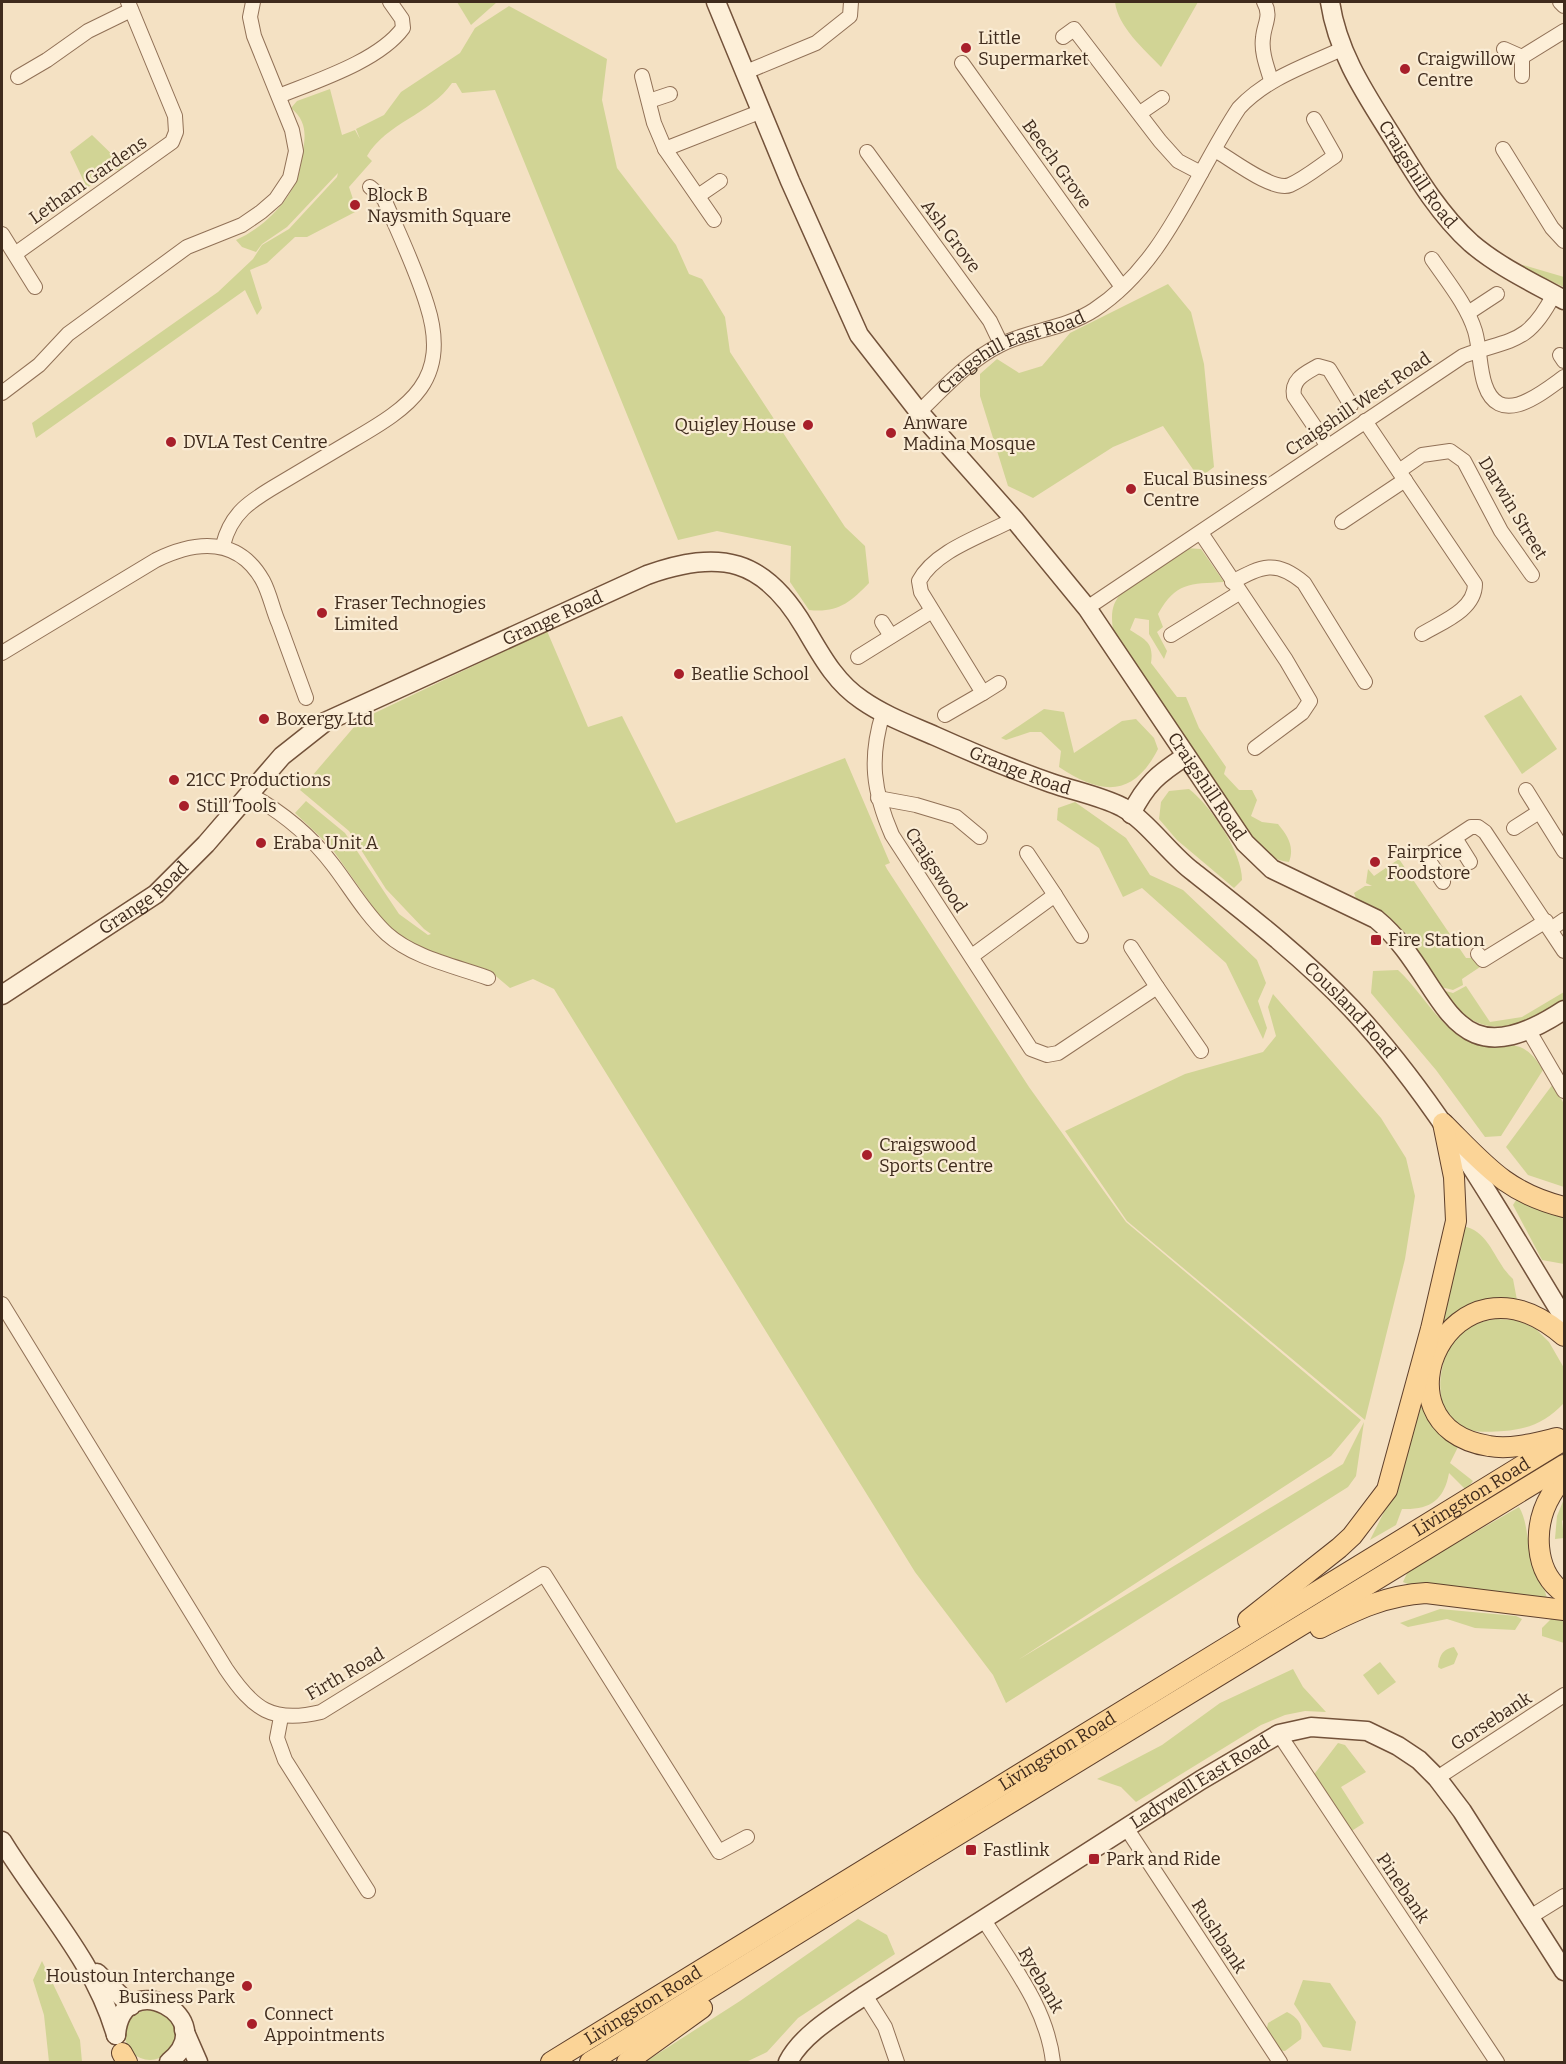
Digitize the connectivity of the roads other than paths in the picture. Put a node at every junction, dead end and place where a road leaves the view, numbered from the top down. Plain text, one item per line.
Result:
1 (253, 2) edge
2 (390, 2) edge
3 (716, 2) edge
4 (851, 2) edge
5 (1264, 2) edge
6 (1330, 2) edge
7 (1560, 2) edge
8 (130, 6) edge
9 (1564, 6) edge
10 (1564, 31) edge
11 (1063, 37) dead end
12 (1342, 48) junction
13 (1504, 49) dead end
14 (1522, 57) junction
15 (962, 63) dead end
16 (746, 72) junction
17 (642, 76) dead end
18 (1522, 76) dead end
19 (18, 77) dead end
20 (1271, 80) junction
21 (670, 94) dead end
22 (279, 96) junction
23 (1162, 98) dead end
24 (649, 101) junction
25 (762, 111) junction
26 (1140, 113) junction
27 (1314, 119) dead end
28 (665, 149) junction
29 (1503, 149) dead end
30 (1215, 150) junction
31 (867, 152) dead end
32 (1201, 173) junction
33 (720, 182) dead end
34 (370, 187) dead end
35 (698, 196) junction
36 (714, 220) dead end
37 (2, 234) edge
38 (1564, 241) edge
39 (15, 254) junction
40 (1432, 259) dead end
41 (35, 286) dead end
42 (1122, 286) junction
43 (1497, 294) dead end
44 (1559, 297) edge
45 (1468, 313) junction
46 (1001, 344) junction
47 (1480, 350) junction
48 (1564, 377) edge
49 (2, 393) edge
50 (1351, 405) dead end
51 (919, 412) junction
52 (1365, 421) junction
53 (1327, 445) junction
54 (1402, 476) junction
55 (1014, 519) junction
56 (1342, 522) dead end
57 (1201, 533) junction
58 (223, 545) junction
59 (1532, 575) dead end
60 (1235, 588) junction
61 (1087, 608) junction
62 (932, 610) junction
63 (882, 622) dead end
64 (1422, 634) dead end
65 (1171, 635) dead end
66 (891, 636) junction
67 (2, 653) edge
68 (858, 657) dead end
69 (1365, 682) dead end
70 (999, 683) dead end
71 (983, 693) junction
72 (306, 698) dead end
73 (883, 712) junction
74 (945, 715) dead end
75 (1256, 748) dead end
76 (1186, 756) junction
77 (1526, 790) dead end
78 (249, 794) junction
79 (878, 798) junction
80 (1539, 812) junction
81 (1131, 814) junction
82 (1514, 828) dead end
83 (980, 837) dead end
84 (1455, 838) junction
85 (1564, 851) edge
86 (1027, 853) dead end
87 (1470, 862) dead end
88 (1443, 882) dead end
89 (1055, 895) junction
90 (1564, 920) edge
91 (1548, 925) junction
92 (1081, 936) dead end
93 (1131, 947) dead end
94 (1564, 951) edge
95 (1478, 954) dead end
96 (972, 956) junction
97 (488, 978) dead end
98 (1157, 987) junction
99 (2, 995) edge
100 (1564, 1010) edge
101 (1529, 1030) junction
102 (1201, 1051) dead end
103 (1564, 1091) edge
104 (1443, 1124) junction
105 (1564, 1207) edge
106 (2, 1304) edge
107 (1564, 1318) edge
108 (1564, 1336) edge
109 (1564, 1439) edge
110 (1564, 1465) edge
111 (1564, 1475) edge
112 (1564, 1593) edge
113 (1564, 1610) edge
114 (1166, 1685) junction
115 (1198, 1690) junction
116 (1564, 1695) edge
117 (281, 1717) junction
118 (1279, 1734) junction
119 (1437, 1778) junction
120 (1127, 1828) junction
121 (747, 1837) dead end
122 (2, 1841) edge
123 (368, 1891) dead end
124 (1564, 1896) edge
125 (825, 1917) junction
126 (1530, 1917) junction
127 (984, 1920) junction
128 (84, 1962) junction
129 (1564, 1971) edge
130 (865, 1995) junction
131 (131, 2006) junction
132 (184, 2030) junction
133 (124, 2053) edge
134 (170, 2062) edge
135 (198, 2062) edge
136 (551, 2062) edge
137 (590, 2062) edge
138 (627, 2062) edge
139 (788, 2062) edge
140 (897, 2062) edge
141 (1053, 2062) edge
142 (1280, 2062) edge
143 (1497, 2062) edge

1 - 22 street
2 - 22 street
3 - 16 street
4 - 16 street
5 - 20 street
6 - 12 street, Craigshill Road
7 - 9 street
8 - 19 street
8 - 39 street, Letham Gardens
10 - 14 street
11 - 26 street
12 - 20 street, Craigshill East Road
12 - 44 street, Craigshill Road
13 - 14 street
14 - 18 street
15 - 42 street, Beech Grove
16 - 25 street
17 - 24 street
20 - 30 street, Craigshill East Road
21 - 24 street
22 - 49 street
23 - 26 street
24 - 28 street
25 - 28 street
25 - 51 street
26 - 32 street
27 - 30 street
28 - 35 street
29 - 38 street
30 - 32 street, Craigshill East Road
31 - 46 street, Ash Grove
32 - 42 street, Craigshill East Road
33 - 35 street
34 - 58 street
35 - 36 street
37 - 39 street
39 - 41 street
40 - 45 street
42 - 46 street, Craigshill East Road
43 - 45 street
44 - 47 street, Craigshill West Road
45 - 47 street
46 - 51 street, Craigshill East Road
47 - 48 street
47 - 52 street, Craigshill West Road
50 - 53 street
51 - 55 street, Craigshill Road
52 - 53 street, Craigshill West Road
52 - 54 street
53 - 57 street, Craigshill West Road
54 - 56 street, Darwin Street
54 - 59 street, Darwin Street
54 - 64 street
55 - 61 street, Craigshill Road
55 - 62 street
57 - 60 street
57 - 61 street, Craigshill West Road
58 - 67 street
58 - 72 street
60 - 65 street
60 - 69 street
60 - 75 street
61 - 76 street, Craigshill Road
62 - 66 street
62 - 71 street
63 - 66 street
66 - 68 street
70 - 71 street
71 - 74 street
73 - 78 street, Grange Road
73 - 79 street, Craigswood
73 - 81 street, Grange Road
76 - 81 street
76 - 101 street, Craigshill Road
77 - 80 street
78 - 97 street
78 - 99 street, Grange Road
79 - 83 street, Craigswood
79 - 96 street, Craigswood
80 - 82 street
80 - 85 street
81 - 104 street, Cousland Road
84 - 87 street
84 - 88 street
84 - 91 street
86 - 89 street
89 - 92 street
89 - 96 street
90 - 91 street
91 - 94 street
91 - 95 street
93 - 98 street
96 - 98 street, Craigswood
98 - 102 street
100 - 101 street, Craigshill Road
101 - 103 street
104 - 105 main road
104 - 107 street, Cousland Road
104 - 114 main road
106 - 117 street
108 - 109 main road
109 - 114 main road, Livingston Road
110 - 115 main road, Livingston Road
111 - 112 main road
113 - 115 main road
114 - 136 main road, Livingston Road
115 - 125 main road, Livingston Road
116 - 119 street, Gorsebank
117 - 121 street, Firth Road
117 - 123 street
118 - 119 street, Ladywell East Road
118 - 120 street, Ladywell East Road
118 - 143 street, Pinebank
119 - 126 street, Ladywell East Road
120 - 127 street, Ladywell East Road
120 - 142 street, Rushbank
122 - 128 street
124 - 126 street
125 - 137 main road, Livingston Road
125 - 138 main road
126 - 129 street, Ladywell East Road
127 - 130 street, Ladywell East Road
127 - 141 street, Ryebank
128 - 131 street
128 - 133 street
130 - 139 street, Ladywell East Road
130 - 140 street
131 - 132 street
131 - 133 street
132 - 134 street
132 - 135 street

